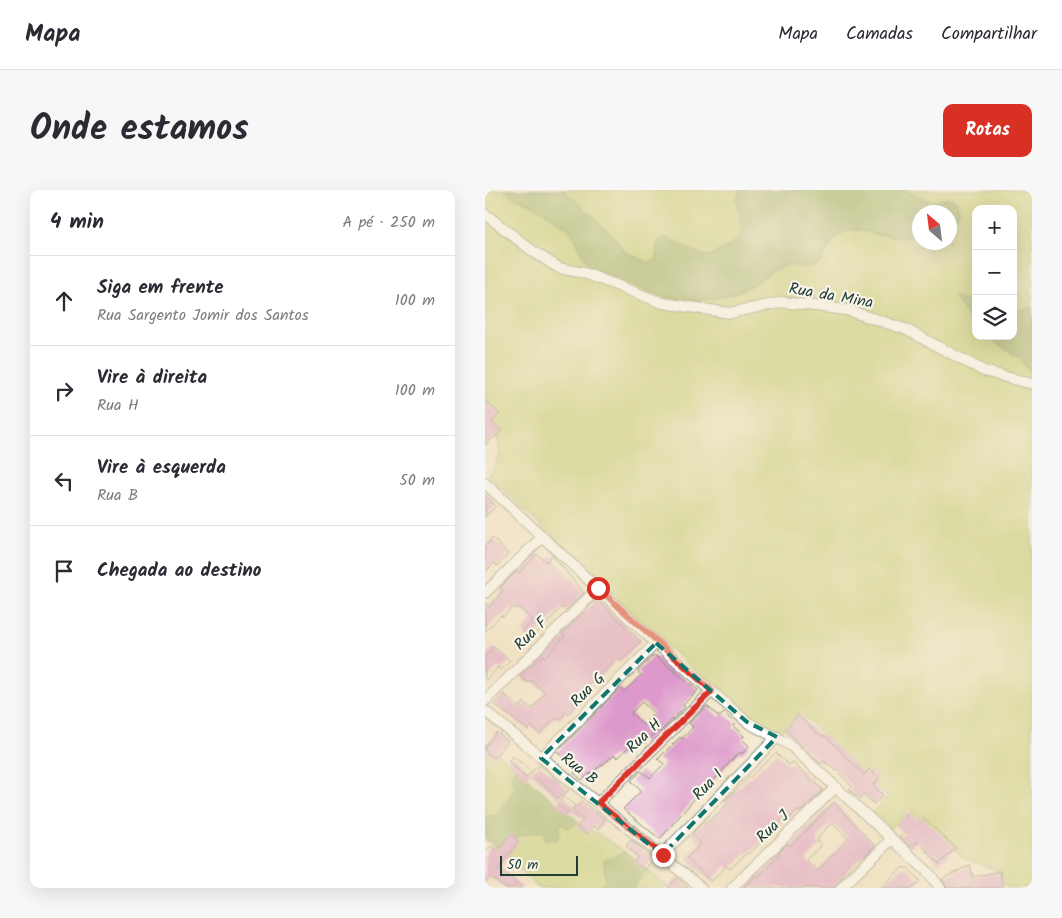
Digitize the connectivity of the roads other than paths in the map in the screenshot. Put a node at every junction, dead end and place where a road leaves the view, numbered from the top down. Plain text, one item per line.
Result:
1 (485, 214) edge
2 (1032, 384) edge
3 (485, 483) edge
4 (542, 537) junction
5 (598, 588) junction
6 (485, 593) edge
7 (657, 643) junction
8 (712, 691) junction
9 (485, 701) edge
10 (485, 711) edge
11 (777, 737) junction
12 (541, 758) junction
13 (835, 788) junction
14 (598, 803) junction
15 (891, 840) junction
16 (663, 855) junction
17 (701, 888) edge
18 (732, 888) edge
19 (841, 888) edge
20 (940, 888) edge

1 - 2 street, Rua da Mina
3 - 4 street
4 - 5 street
4 - 6 street
5 - 7 street
5 - 9 street, Rua F
7 - 8 street
7 - 12 street, Rua G
8 - 11 street
8 - 14 street, Rua H
10 - 12 street, Rua B
11 - 13 street
11 - 16 street, Rua I
12 - 14 street, Rua B
13 - 15 street
13 - 18 street, Rua J
14 - 16 street, Rua B
15 - 19 street
15 - 20 street
16 - 17 street, Rua B

